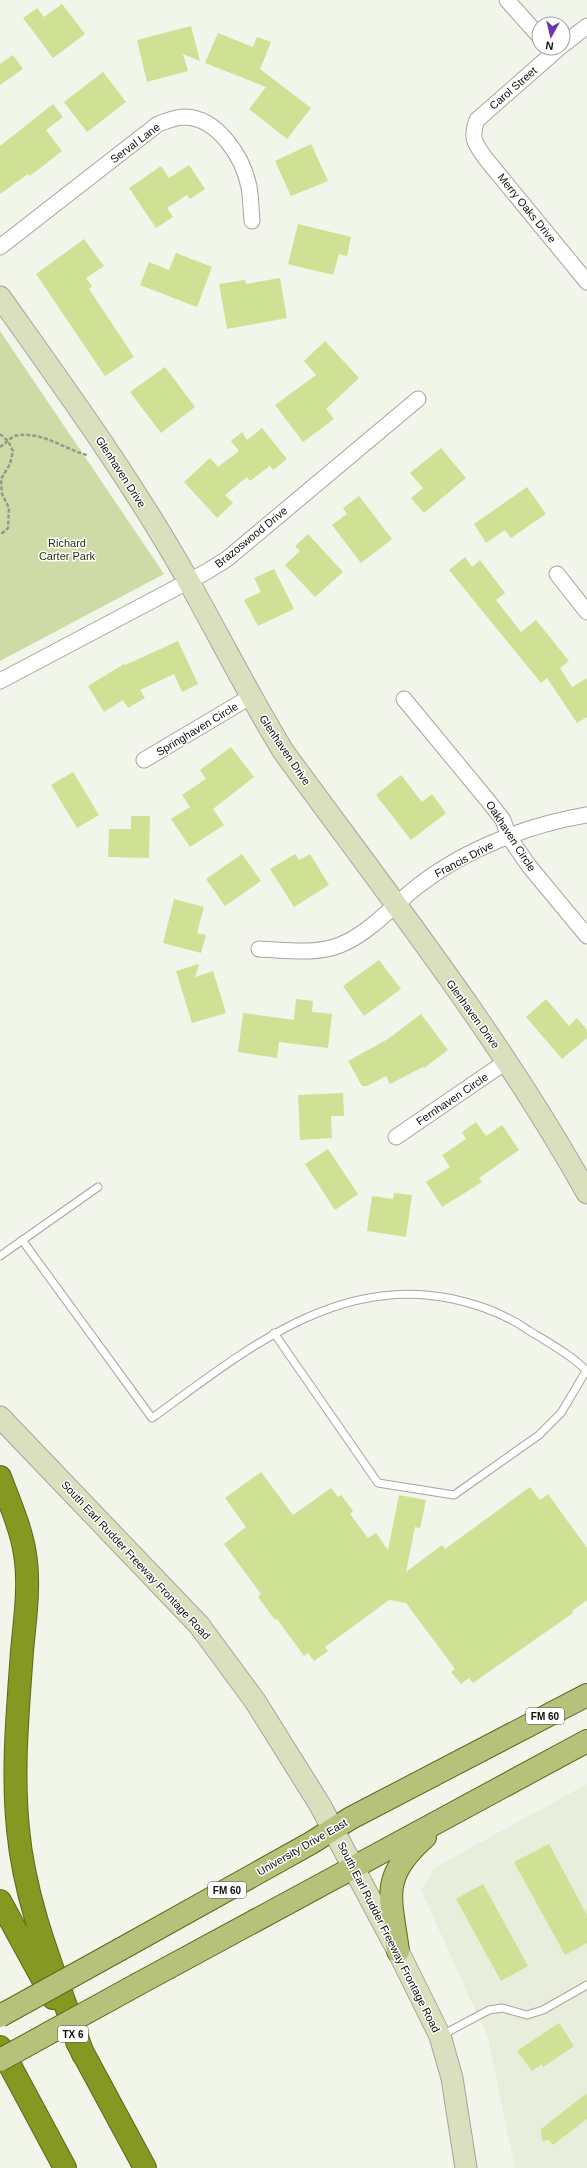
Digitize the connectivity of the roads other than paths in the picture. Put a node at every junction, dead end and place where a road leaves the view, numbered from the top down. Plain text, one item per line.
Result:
1 (507, 0) edge
2 (587, 26) edge
3 (531, 27) edge
4 (571, 37) edge
5 (547, 56) edge
6 (472, 132) joint
7 (252, 221) dead end
8 (0, 247) edge
9 (587, 282) edge
10 (0, 297) edge
11 (418, 399) dead end
12 (557, 574) dead end
13 (188, 581) junction
14 (587, 612) edge
15 (0, 681) edge
16 (250, 697) junction
17 (404, 699) dead end
18 (144, 760) dead end
19 (587, 815) edge
20 (509, 837) junction
21 (396, 906) junction
22 (587, 936) edge
23 (259, 949) dead end
24 (507, 1061) junction
25 (396, 1137) dead end
26 (98, 1187) dead end
27 (587, 1193) edge
28 (22, 1240) junction
29 (0, 1256) edge
30 (274, 1333) junction
31 (587, 1371) edge
32 (0, 1417) edge
33 (0, 1476) edge
34 (587, 1695) edge
35 (587, 1741) edge
36 (451, 1813) junction
37 (333, 1829) junction
38 (354, 1867) junction
39 (0, 1901) edge
40 (398, 1952) junction
41 (587, 1985) edge
42 (0, 2016) edge
43 (440, 2036) junction
44 (0, 2047) edge
45 (83, 2054) junction
46 (0, 2060) edge
47 (65, 2168) edge
48 (145, 2168) edge
49 (466, 2168) edge

1 - 3 street
2 - 4 street, Carol Street
5 - 6 street, Carol Street
6 - 9 street, Merry Oaks Drive
7 - 8 street, Serval Lane
10 - 13 street, Glenhaven Drive
11 - 13 street, Brazoswood Drive
12 - 14 street
13 - 15 street, Brazoswood Drive
13 - 16 street, Glenhaven Drive
16 - 18 street, Springhaven Circle
16 - 21 street, Glenhaven Drive
17 - 20 street, Oakhaven Circle
19 - 20 street, Francis Drive
20 - 21 street, Francis Drive
20 - 22 street, Oakhaven Circle
21 - 23 street, Francis Drive
21 - 24 street, Glenhaven Drive
24 - 25 street, Fernhaven Circle
24 - 27 street, Glenhaven Drive
26 - 28 lane
28 - 29 lane
28 - 30 lane
30 - 31 lane
30 - 31 lane
32 - 37 street, South Earl Rudder Freeway Frontage Road
33 - 45 highway
34 - 37 main road, University Drive East / FM 60
35 - 36 main road
36 - 38 main road
36 - 40 main road
37 - 38 street, South Earl Rudder Freeway Frontage Road
37 - 42 main road, University Drive East / FM 60, bridge
38 - 40 street, South Earl Rudder Freeway Frontage Road
38 - 46 main road, bridge
39 - 45 highway, TX 6
40 - 43 street, South Earl Rudder Freeway Frontage Road
41 - 43 lane
43 - 49 street, South Earl Rudder Freeway Frontage Road
44 - 47 highway
45 - 48 highway, TX 6

